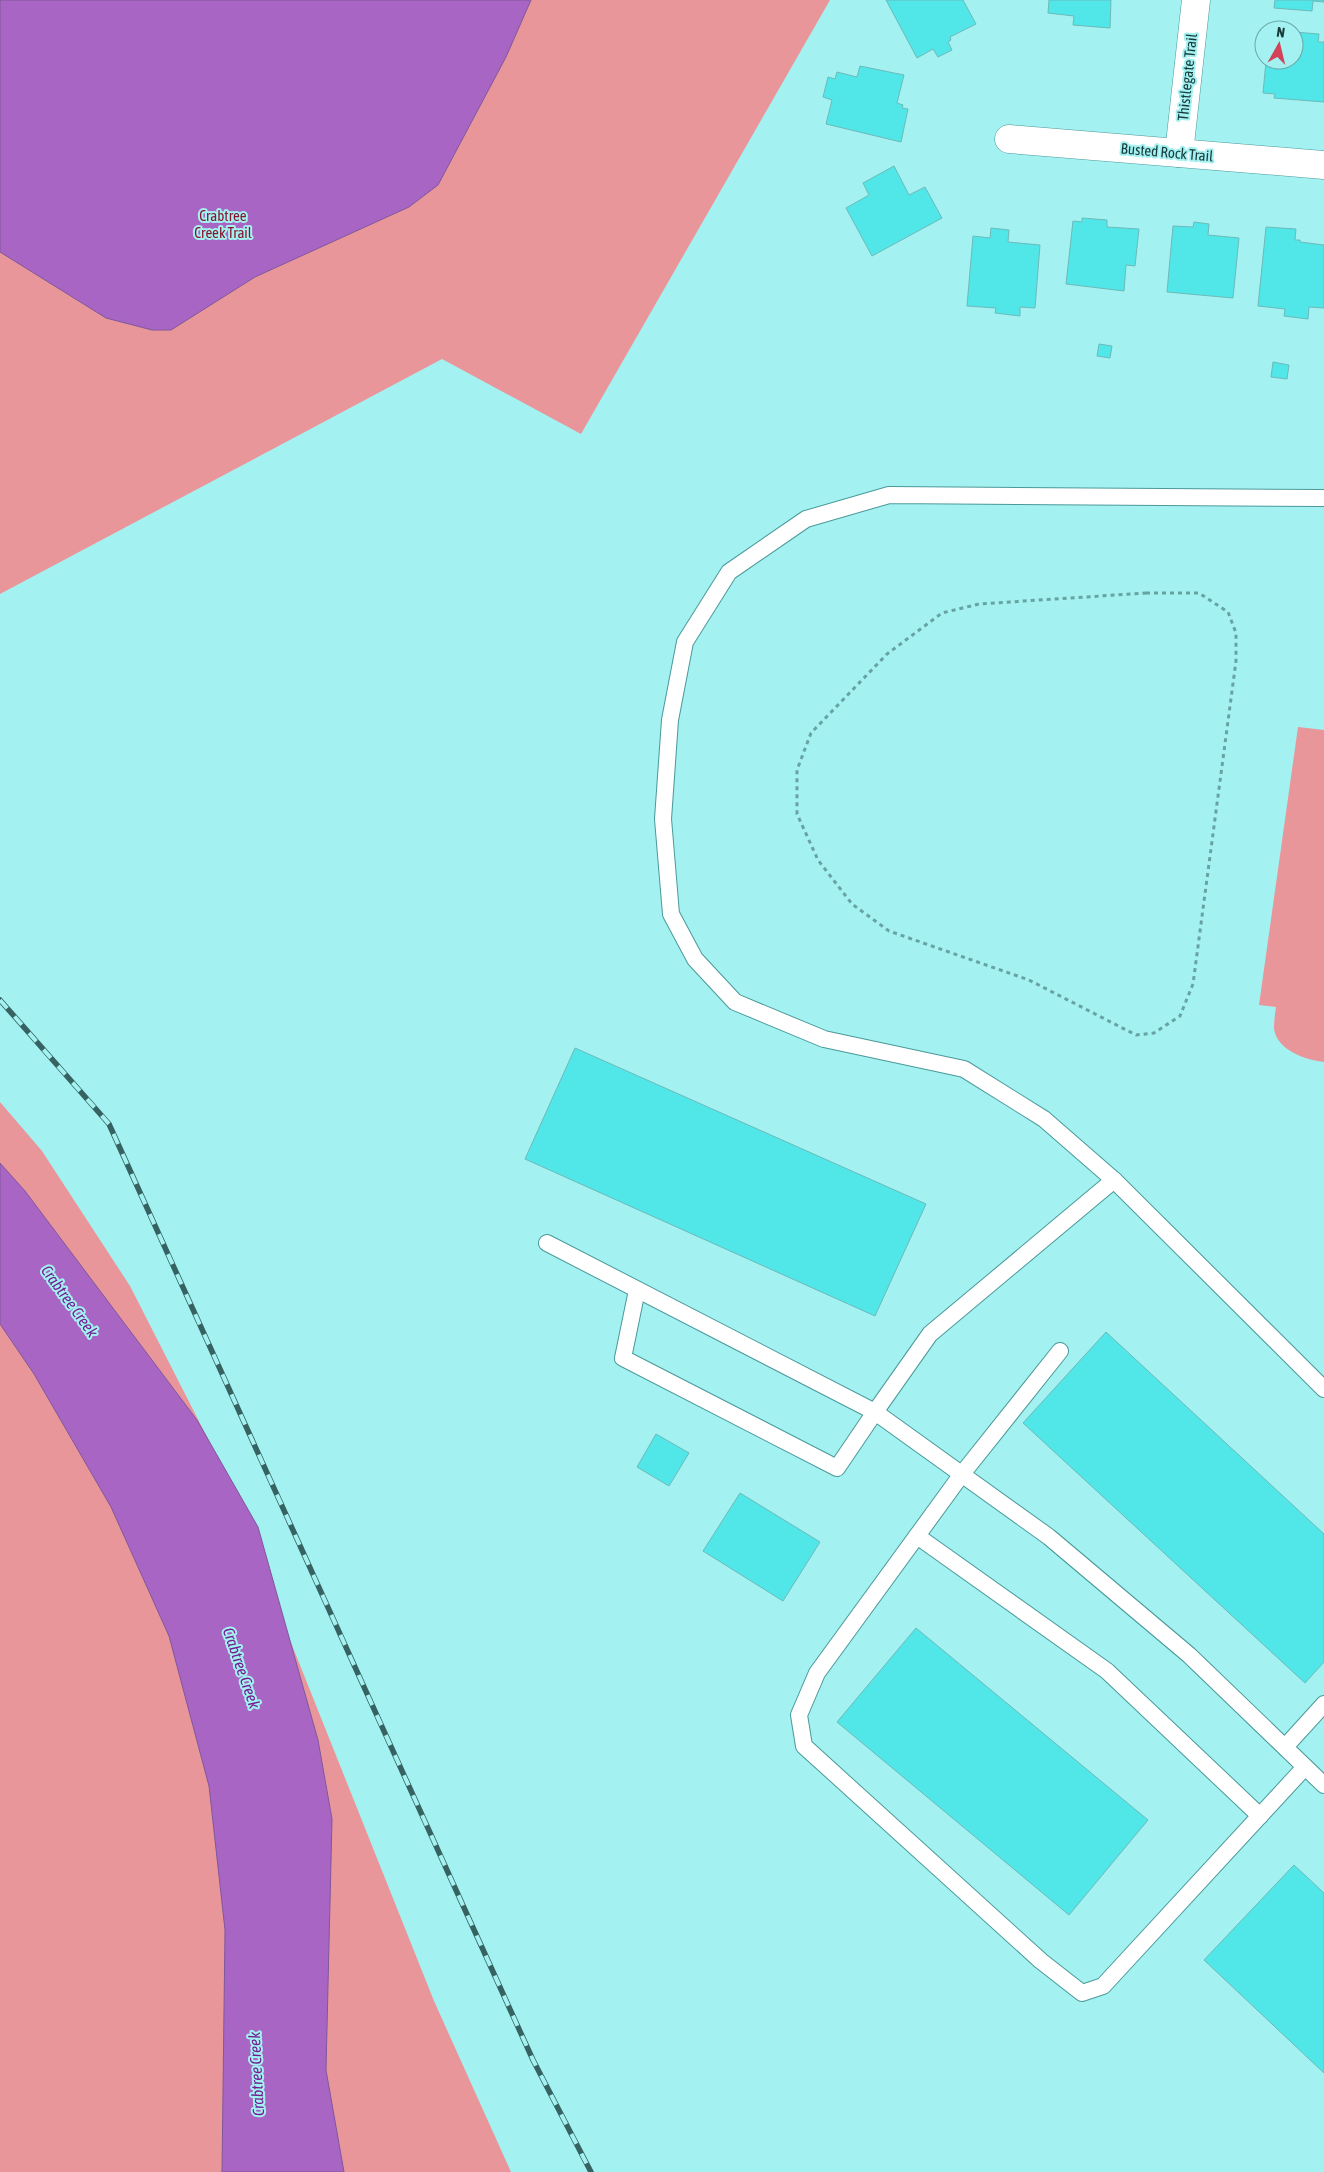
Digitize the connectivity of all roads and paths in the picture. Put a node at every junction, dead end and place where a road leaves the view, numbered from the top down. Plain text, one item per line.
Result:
1 (1196, 0) edge
2 (1009, 139) dead end
3 (1179, 153) junction
4 (1324, 165) edge
5 (1324, 498) edge
6 (1228, 612) joint
7 (1114, 1180) junction
8 (547, 1243) dead end
9 (637, 1290) junction
10 (1060, 1351) dead end
11 (1324, 1389) edge
12 (875, 1412) junction
13 (962, 1474) junction
14 (917, 1536) junction
15 (1324, 1704) edge
16 (1285, 1747) junction
17 (1305, 1767) junction
18 (1324, 1785) edge
19 (1260, 1816) junction

1 - 3 street, Thistlegate Trail
2 - 3 street, Busted Rock Trail
3 - 4 street, Busted Rock Trail
5 - 7 lane
6 - 6 path
7 - 11 lane
7 - 12 lane
8 - 9 lane
9 - 12 lane
9 - 12 lane
10 - 13 lane
12 - 13 lane
13 - 14 lane
13 - 16 lane
14 - 19 lane
14 - 19 lane
15 - 16 lane
16 - 17 lane
17 - 18 lane
17 - 19 lane

